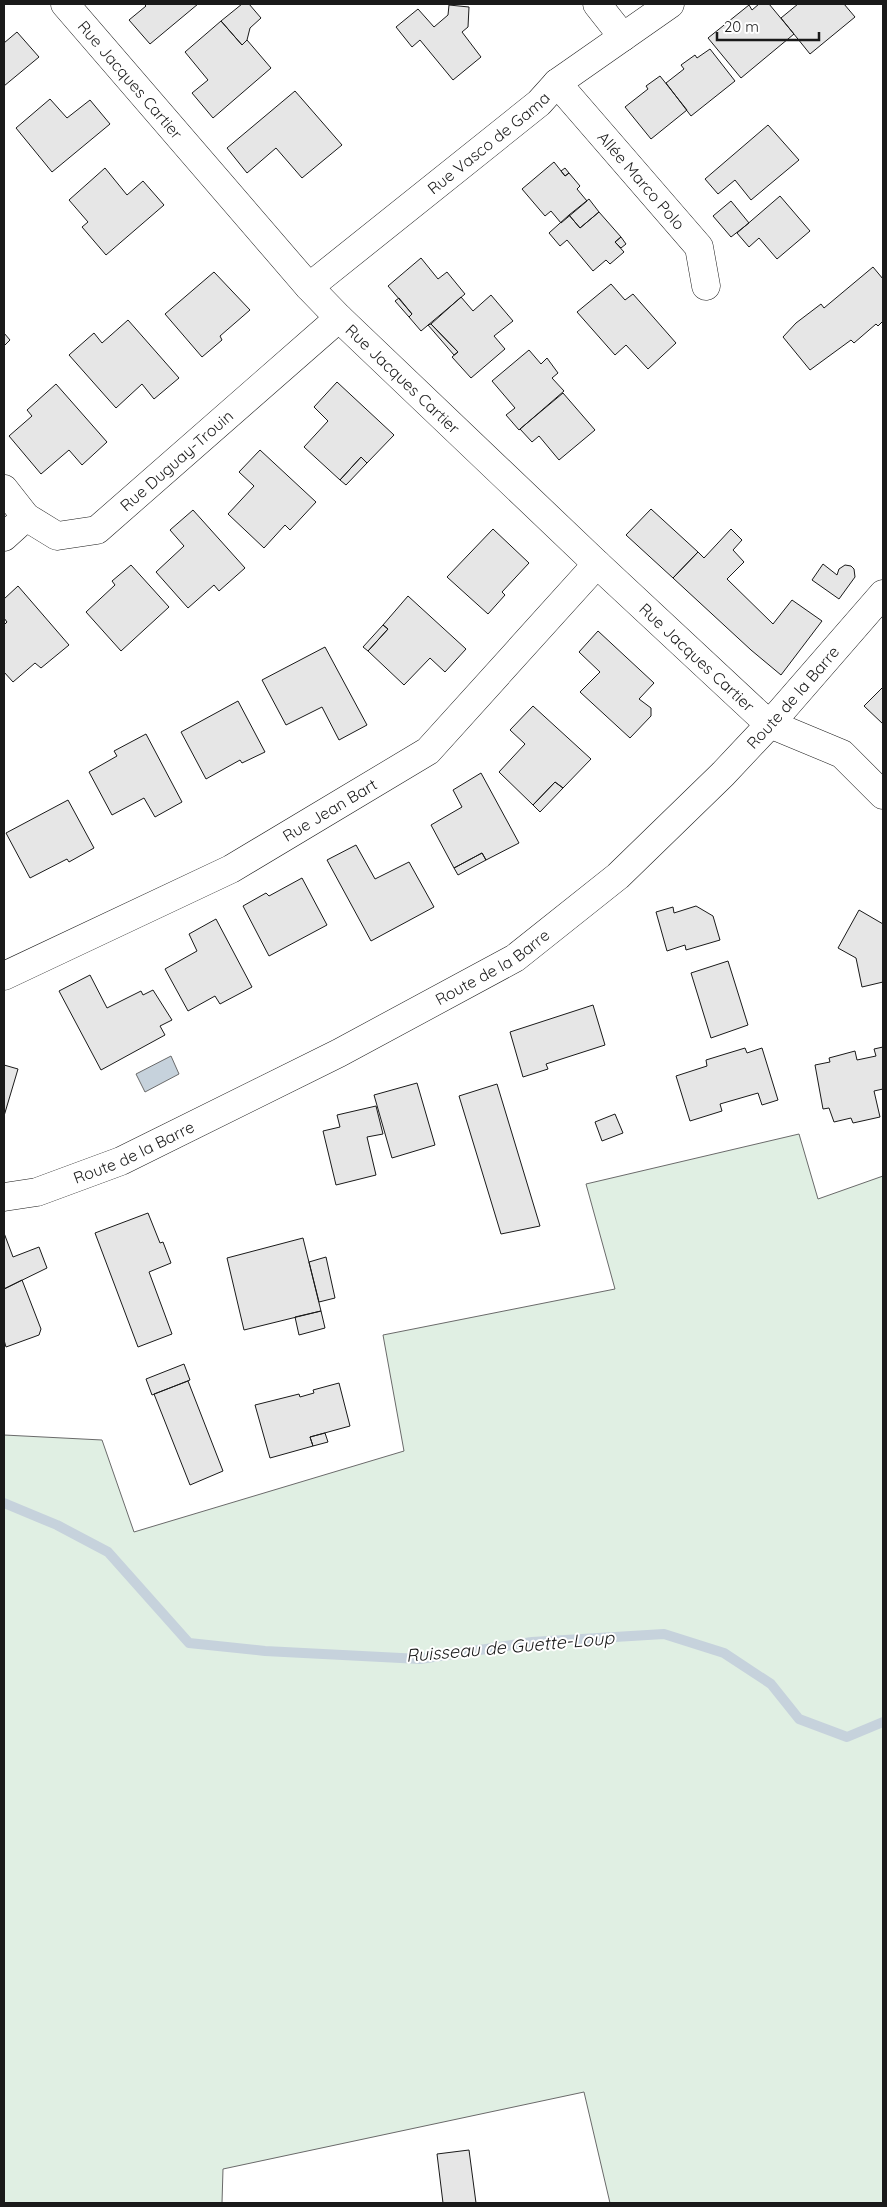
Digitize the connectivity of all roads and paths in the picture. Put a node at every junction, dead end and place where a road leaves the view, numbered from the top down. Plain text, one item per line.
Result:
1 (65, 4) edge
2 (597, 4) edge
3 (670, 4) edge
4 (623, 36) junction
5 (558, 83) junction
6 (706, 286) dead end
7 (309, 288) junction
8 (339, 318) junction
9 (4, 490) edge
10 (26, 517) junction
11 (4, 537) edge
12 (597, 564) junction
13 (883, 594) edge
14 (770, 724) junction
15 (883, 795) edge
16 (4, 976) edge
17 (4, 1197) edge

1 - 7 street, Rue Jacques Cartier
2 - 4 street
3 - 4 street, Rue Vasco de Gama
4 - 5 street, Rue Vasco de Gama
5 - 6 street, Allée Marco Polo
5 - 7 street, Rue Vasco de Gama
7 - 8 street, Rue Jacques Cartier
8 - 10 street, Rue Duguay-Trouin
8 - 12 street, Rue Jacques Cartier
9 - 10 street, Rue Duguay-Trouin
10 - 11 street
12 - 14 street, Rue Jacques Cartier
12 - 16 street, Rue Jean Bart
13 - 14 street, Route de la Barre
14 - 15 street
14 - 17 street, Route de la Barre

